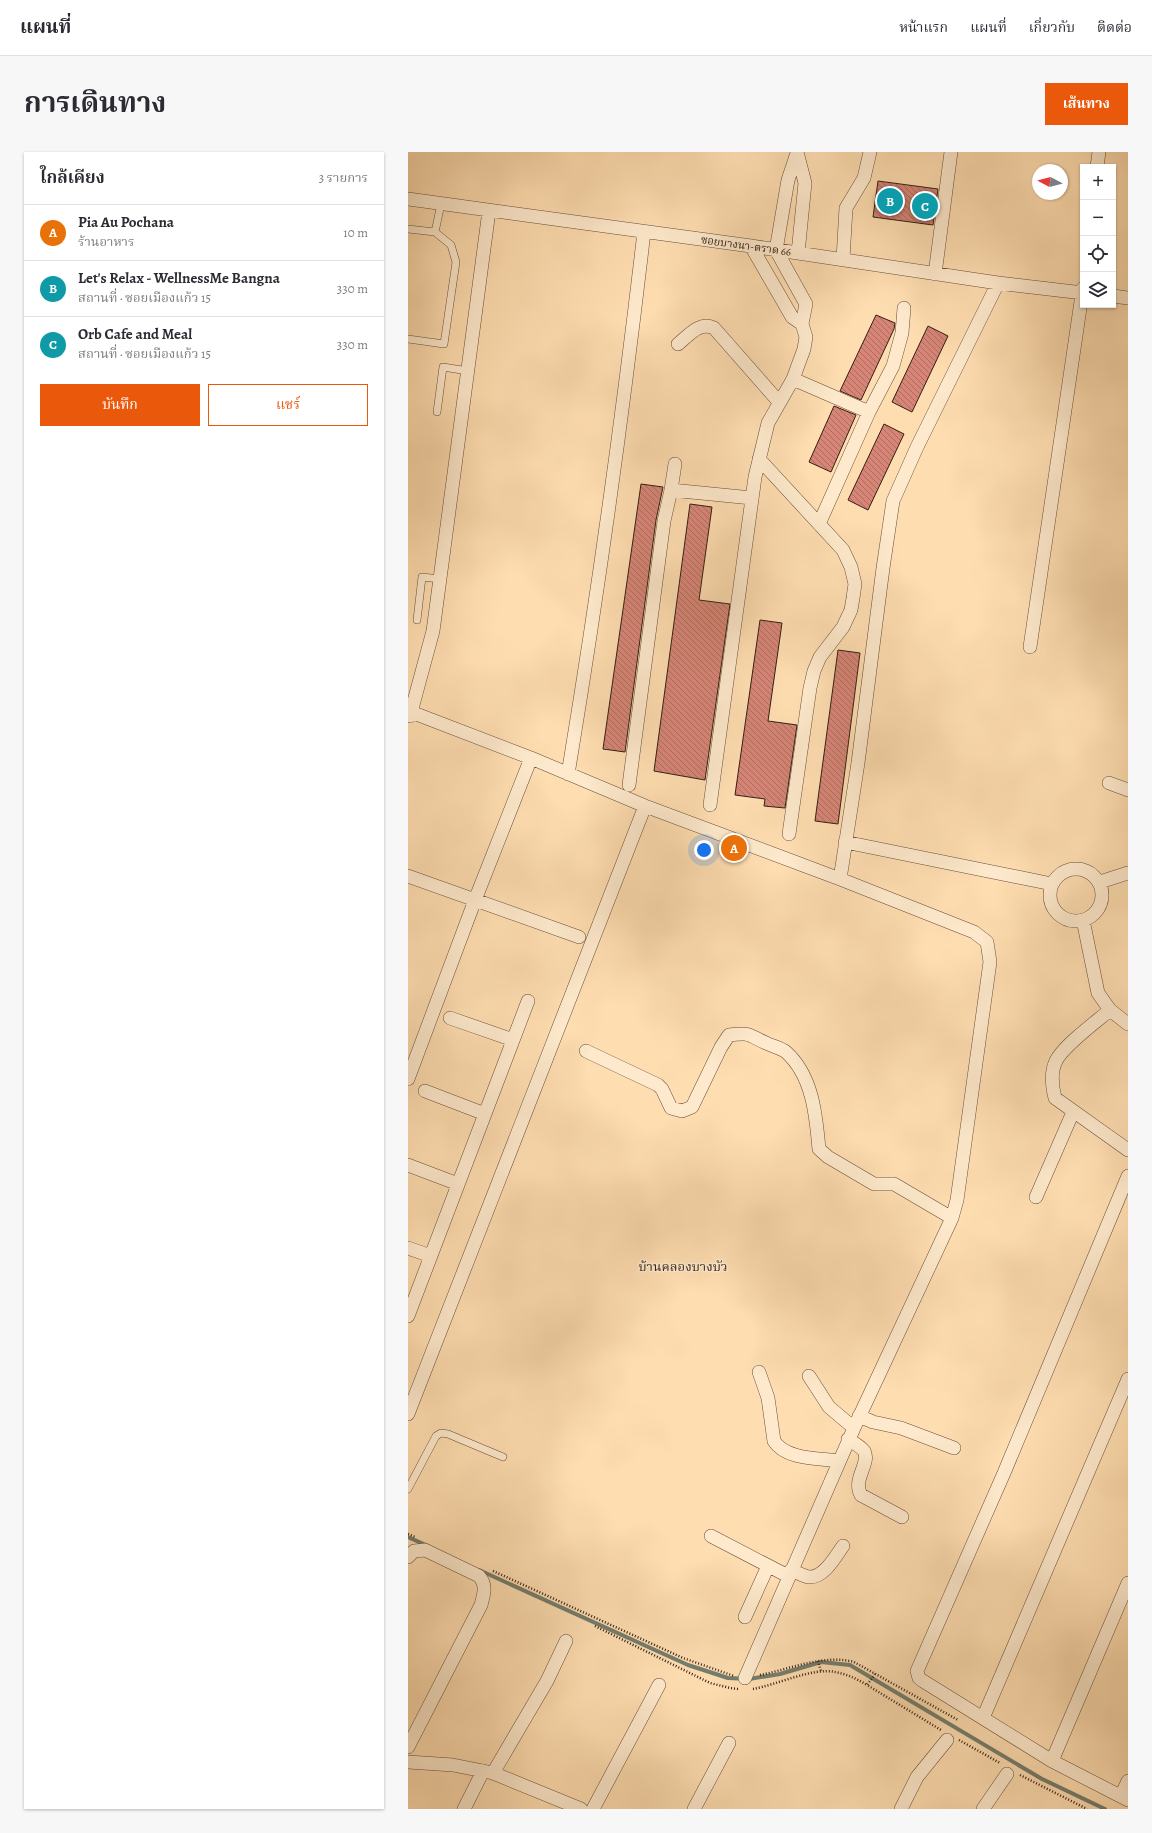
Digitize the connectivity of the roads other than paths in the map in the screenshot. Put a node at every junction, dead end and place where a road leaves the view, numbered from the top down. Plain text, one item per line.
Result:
1 (797, 152) edge
2 (870, 152) edge
3 (951, 152) edge
4 (1099, 152) edge
5 (1097, 164) edge
6 (408, 199) edge
7 (441, 204) junction
8 (489, 211) junction
9 (408, 229) edge
10 (435, 232) junction
11 (644, 232) junction
12 (751, 246) junction
13 (776, 250) junction
14 (798, 253) junction
15 (843, 259) junction
16 (935, 274) junction
17 (998, 283) junction
18 (1080, 291) edge
19 (1116, 296) edge
20 (1128, 298) edge
21 (904, 308) dead end
22 (1080, 308) edge
23 (802, 324) junction
24 (408, 339) edge
25 (678, 344) dead end
26 (468, 370) junction
27 (793, 379) junction
28 (779, 402) junction
29 (437, 412) dead end
30 (869, 412) junction
31 (759, 459) junction
32 (675, 464) dead end
33 (671, 490) junction
34 (752, 498) junction
35 (819, 524) junction
36 (440, 579) junction
37 (417, 620) dead end
38 (1030, 647) dead end
39 (409, 713) edge
40 (531, 758) junction
41 (568, 774) junction
42 (1109, 783) dead end
43 (629, 785) dead end
44 (1128, 790) edge
45 (645, 806) junction
46 (710, 806) dead end
47 (789, 834) dead end
48 (845, 842) junction
49 (1128, 873) edge
50 (408, 876) edge
51 (840, 879) junction
52 (1100, 882) junction
53 (1052, 884) junction
54 (474, 900) junction
55 (1083, 920) junction
56 (579, 937) dead end
57 (528, 1002) dead end
58 (1110, 1010) junction
59 (450, 1018) dead end
60 (1128, 1024) edge
61 (513, 1040) junction
62 (586, 1051) dead end
63 (408, 1079) edge
64 (425, 1091) dead end
65 (1073, 1112) junction
66 (485, 1114) junction
67 (1128, 1150) edge
68 (408, 1165) edge
69 (1128, 1176) edge
70 (458, 1184) junction
71 (1036, 1197) dead end
72 (952, 1218) junction
73 (408, 1248) edge
74 (431, 1256) junction
75 (408, 1316) edge
76 (759, 1372) dead end
77 (809, 1376) dead end
78 (1128, 1379) edge
79 (408, 1414) edge
80 (859, 1416) junction
81 (851, 1434) junction
82 (954, 1448) dead end
83 (503, 1457) dead end
84 (839, 1461) junction
85 (408, 1489) edge
86 (902, 1517) dead end
87 (711, 1536) dead end
88 (843, 1546) dead end
89 (408, 1557) edge
90 (768, 1566) junction
91 (790, 1573) junction
92 (1128, 1583) edge
93 (745, 1617) dead end
94 (566, 1642) dead end
95 (745, 1685) road end
96 (659, 1686) dead end
97 (983, 1718) junction
98 (948, 1736) road end
99 (728, 1743) dead end
100 (408, 1747) edge
101 (1052, 1760) junction
102 (408, 1762) edge
103 (1010, 1771) road end
104 (488, 1772) junction
105 (1128, 1780) edge
106 (1125, 1798) edge
107 (578, 1808) edge
108 (464, 1809) edge
109 (593, 1809) edge
110 (694, 1809) edge
111 (901, 1809) edge
112 (983, 1809) edge

1 - 13 street
1 - 14 street
2 - 15 street
3 - 16 street
4 - 5 street
6 - 7 street, ซอยบางนา-ตราด 66
7 - 8 street, ซอยบางนา-ตราด 66
7 - 10 lane
8 - 11 street, ซอยบางนา-ตราด 66
8 - 26 street
9 - 10 lane
10 - 24 lane
11 - 12 street, ซอยบางนา-ตราด 66
11 - 41 street
12 - 13 street, ซอยบางนา-ตราด 66
12 - 23 street
13 - 14 street, ซอยบางนา-ตราด 66
13 - 23 street
14 - 15 street, ซอยบางนา-ตราด 66
15 - 16 street, ซอยบางนา-ตราด 66
16 - 17 street, ซอยบางนา-ตราด 66
17 - 18 street, ซอยบางนา-ตราด 66
17 - 48 street
19 - 20 street
21 - 30 street
22 - 38 street
23 - 27 street
25 - 28 street
26 - 29 lane
26 - 36 street
27 - 28 street
27 - 30 street
28 - 31 street
30 - 35 street
31 - 34 street
31 - 35 street
32 - 33 street
33 - 34 street
33 - 43 street
34 - 46 street
35 - 47 street
36 - 37 lane
36 - 39 street
39 - 40 street
40 - 41 street
40 - 54 street
41 - 45 street
42 - 44 street
45 - 51 street
45 - 79 street
48 - 51 street
48 - 53 street
49 - 52 street
50 - 54 street
51 - 72 street
52 - 53 street
52 - 55 street
53 - 55 street
54 - 56 street
54 - 63 street
55 - 58 street
57 - 61 street
58 - 60 street
58 - 65 street
59 - 61 street
61 - 66 street
62 - 72 street
64 - 66 street
65 - 67 street
65 - 71 street
66 - 70 street
68 - 70 street
69 - 97 street
70 - 74 street
72 - 80 street
73 - 74 street
74 - 75 street
76 - 84 street
77 - 81 street
78 - 97 street
80 - 81 street
80 - 82 street
81 - 84 street
81 - 86 street
83 - 85 lane
84 - 91 street
87 - 90 street
88 - 91 street
89 - 100 street
90 - 91 street
90 - 93 street
91 - 95 street
92 - 101 street
94 - 104 street
96 - 109 street
97 - 101 street
98 - 111 street
99 - 110 street
101 - 106 street
102 - 104 street
103 - 112 street
104 - 107 street
104 - 108 street
105 - 106 street

